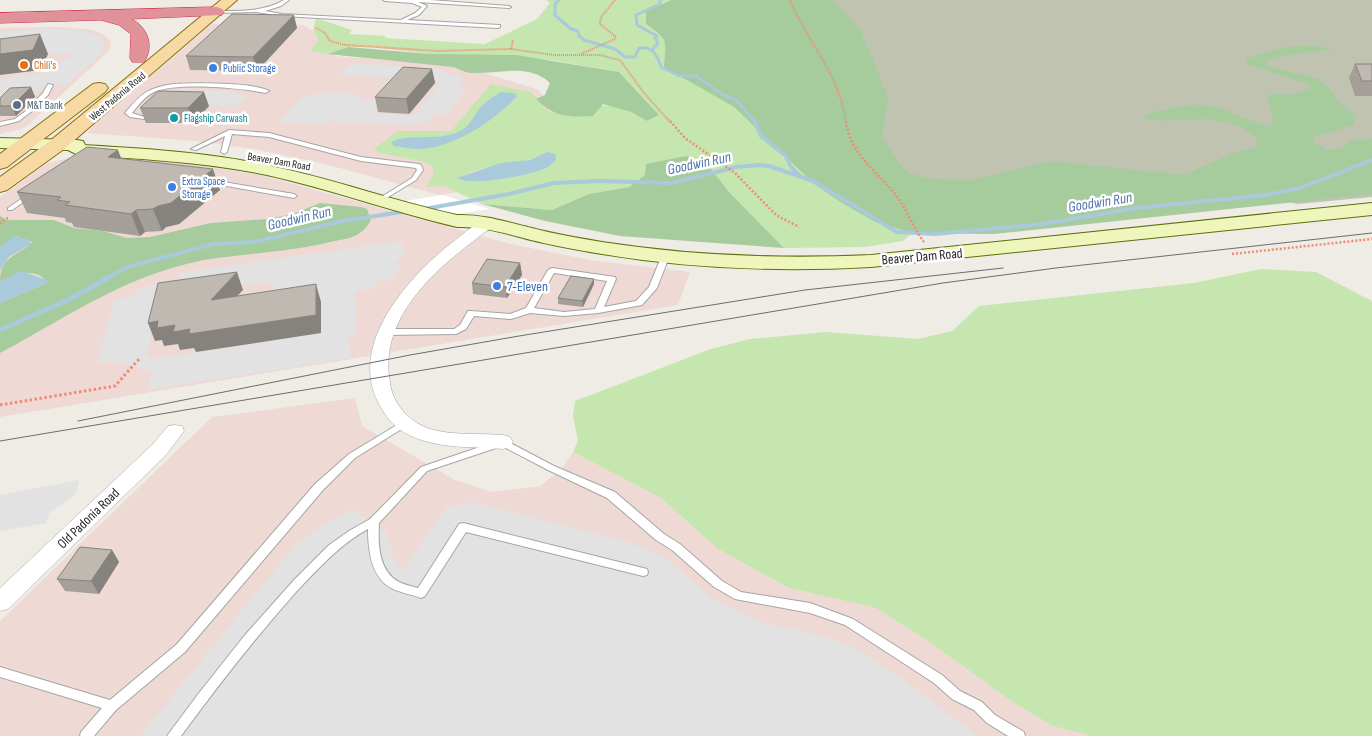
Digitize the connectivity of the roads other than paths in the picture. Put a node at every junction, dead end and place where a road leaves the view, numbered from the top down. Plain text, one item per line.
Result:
1 (230, 0) edge
2 (287, 0) edge
3 (385, 0) edge
4 (412, 1) edge
5 (213, 6) edge
6 (509, 7) dead end
7 (257, 11) junction
8 (194, 13) junction
9 (65, 16) junction
10 (0, 18) edge
11 (401, 21) junction
12 (498, 26) dead end
13 (138, 58) junction
14 (50, 85) dead end
15 (266, 91) dead end
16 (36, 104) dead end
17 (28, 111) dead end
18 (142, 118) edge
19 (0, 124) edge
20 (229, 132) junction
21 (0, 143) edge
22 (27, 144) junction
23 (66, 146) junction
24 (194, 149) junction
25 (212, 160) junction
26 (0, 163) edge
27 (197, 179) edge
28 (0, 186) edge
29 (34, 192) edge
30 (294, 196) dead end
31 (389, 198) junction
32 (10, 209) dead end
33 (1372, 209) edge
34 (477, 218) junction
35 (664, 257) junction
36 (529, 310) junction
37 (598, 311) junction
38 (386, 332) junction
39 (405, 423) junction
40 (175, 431) dead end
41 (503, 442) junction
42 (374, 522) junction
43 (643, 572) dead end
44 (0, 602) edge
45 (0, 672) edge
46 (112, 706) junction
47 (86, 736) edge
48 (173, 736) edge
49 (1019, 736) edge

1 - 5 main road, West Padonia Road
2 - 7 lane
3 - 4 lane
4 - 6 lane
4 - 11 lane
5 - 7 lane
5 - 8 highway
5 - 23 main road, West Padonia Road
7 - 11 lane
8 - 9 highway
8 - 13 main road, West Padonia Road
8 - 23 main road
9 - 10 highway
9 - 13 highway
11 - 12 lane
13 - 22 main road, West Padonia Road
14 - 16 lane
15 - 18 lane
17 - 19 lane
20 - 24 lane
20 - 25 lane
20 - 31 lane
21 - 22 main road, Beaver Dam Road
22 - 23 main road, Beaver Dam Road
22 - 26 main road, West Padonia Road
23 - 24 main road, Beaver Dam Road
23 - 25 main road, Beaver Dam Road
23 - 28 main road, West Padonia Road
24 - 25 main road, Beaver Dam Road
25 - 31 main road, Beaver Dam Road
27 - 30 lane
29 - 32 lane
31 - 34 main road, Beaver Dam Road
31 - 34 main road, Beaver Dam Road
33 - 35 main road, Beaver Dam Road
34 - 35 main road, Beaver Dam Road
34 - 38 street
35 - 37 lane
36 - 37 lane
36 - 37 lane
36 - 38 lane
38 - 39 street
39 - 41 street
39 - 46 lane
40 - 44 street, Old Padonia Road
41 - 42 lane
41 - 49 lane
42 - 43 lane
42 - 48 lane
45 - 46 lane
46 - 47 lane

